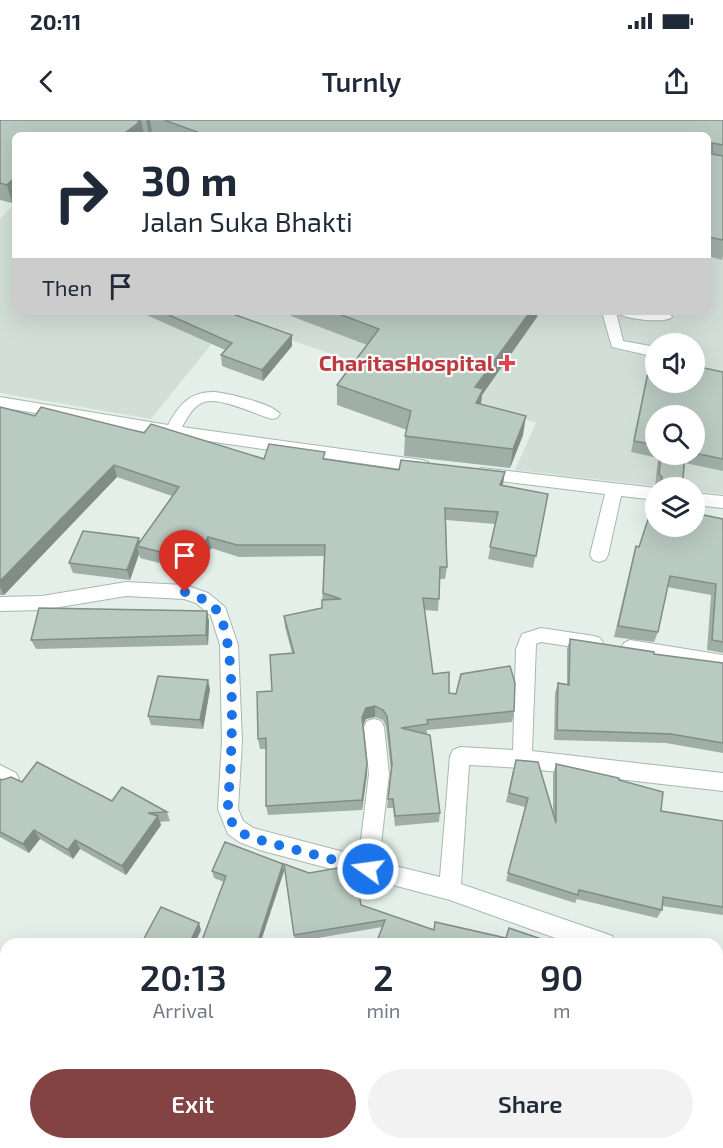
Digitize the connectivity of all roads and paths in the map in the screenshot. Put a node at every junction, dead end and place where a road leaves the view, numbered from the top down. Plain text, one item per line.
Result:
1 (610, 315) edge
2 (648, 315) edge
3 (665, 317) dead end
4 (645, 350) edge
5 (0, 402) edge
6 (272, 414) dead end
7 (172, 431) junction
8 (440, 468) edge
9 (463, 471) edge
10 (614, 490) junction
11 (645, 493) edge
12 (705, 500) edge
13 (723, 502) edge
14 (599, 555) dead end
15 (0, 604) edge
16 (723, 663) edge
17 (374, 728) dead end
18 (522, 759) junction
19 (723, 782) edge
20 (368, 869) junction
21 (450, 890) junction
22 (585, 938) edge

1 - 4 street
2 - 3 street
5 - 7 street
6 - 7 street
7 - 8 street
9 - 10 street
10 - 11 street
10 - 14 street
12 - 13 street
15 - 20 street
16 - 18 street
17 - 20 street
18 - 19 street
18 - 21 street
20 - 21 street
21 - 22 street

